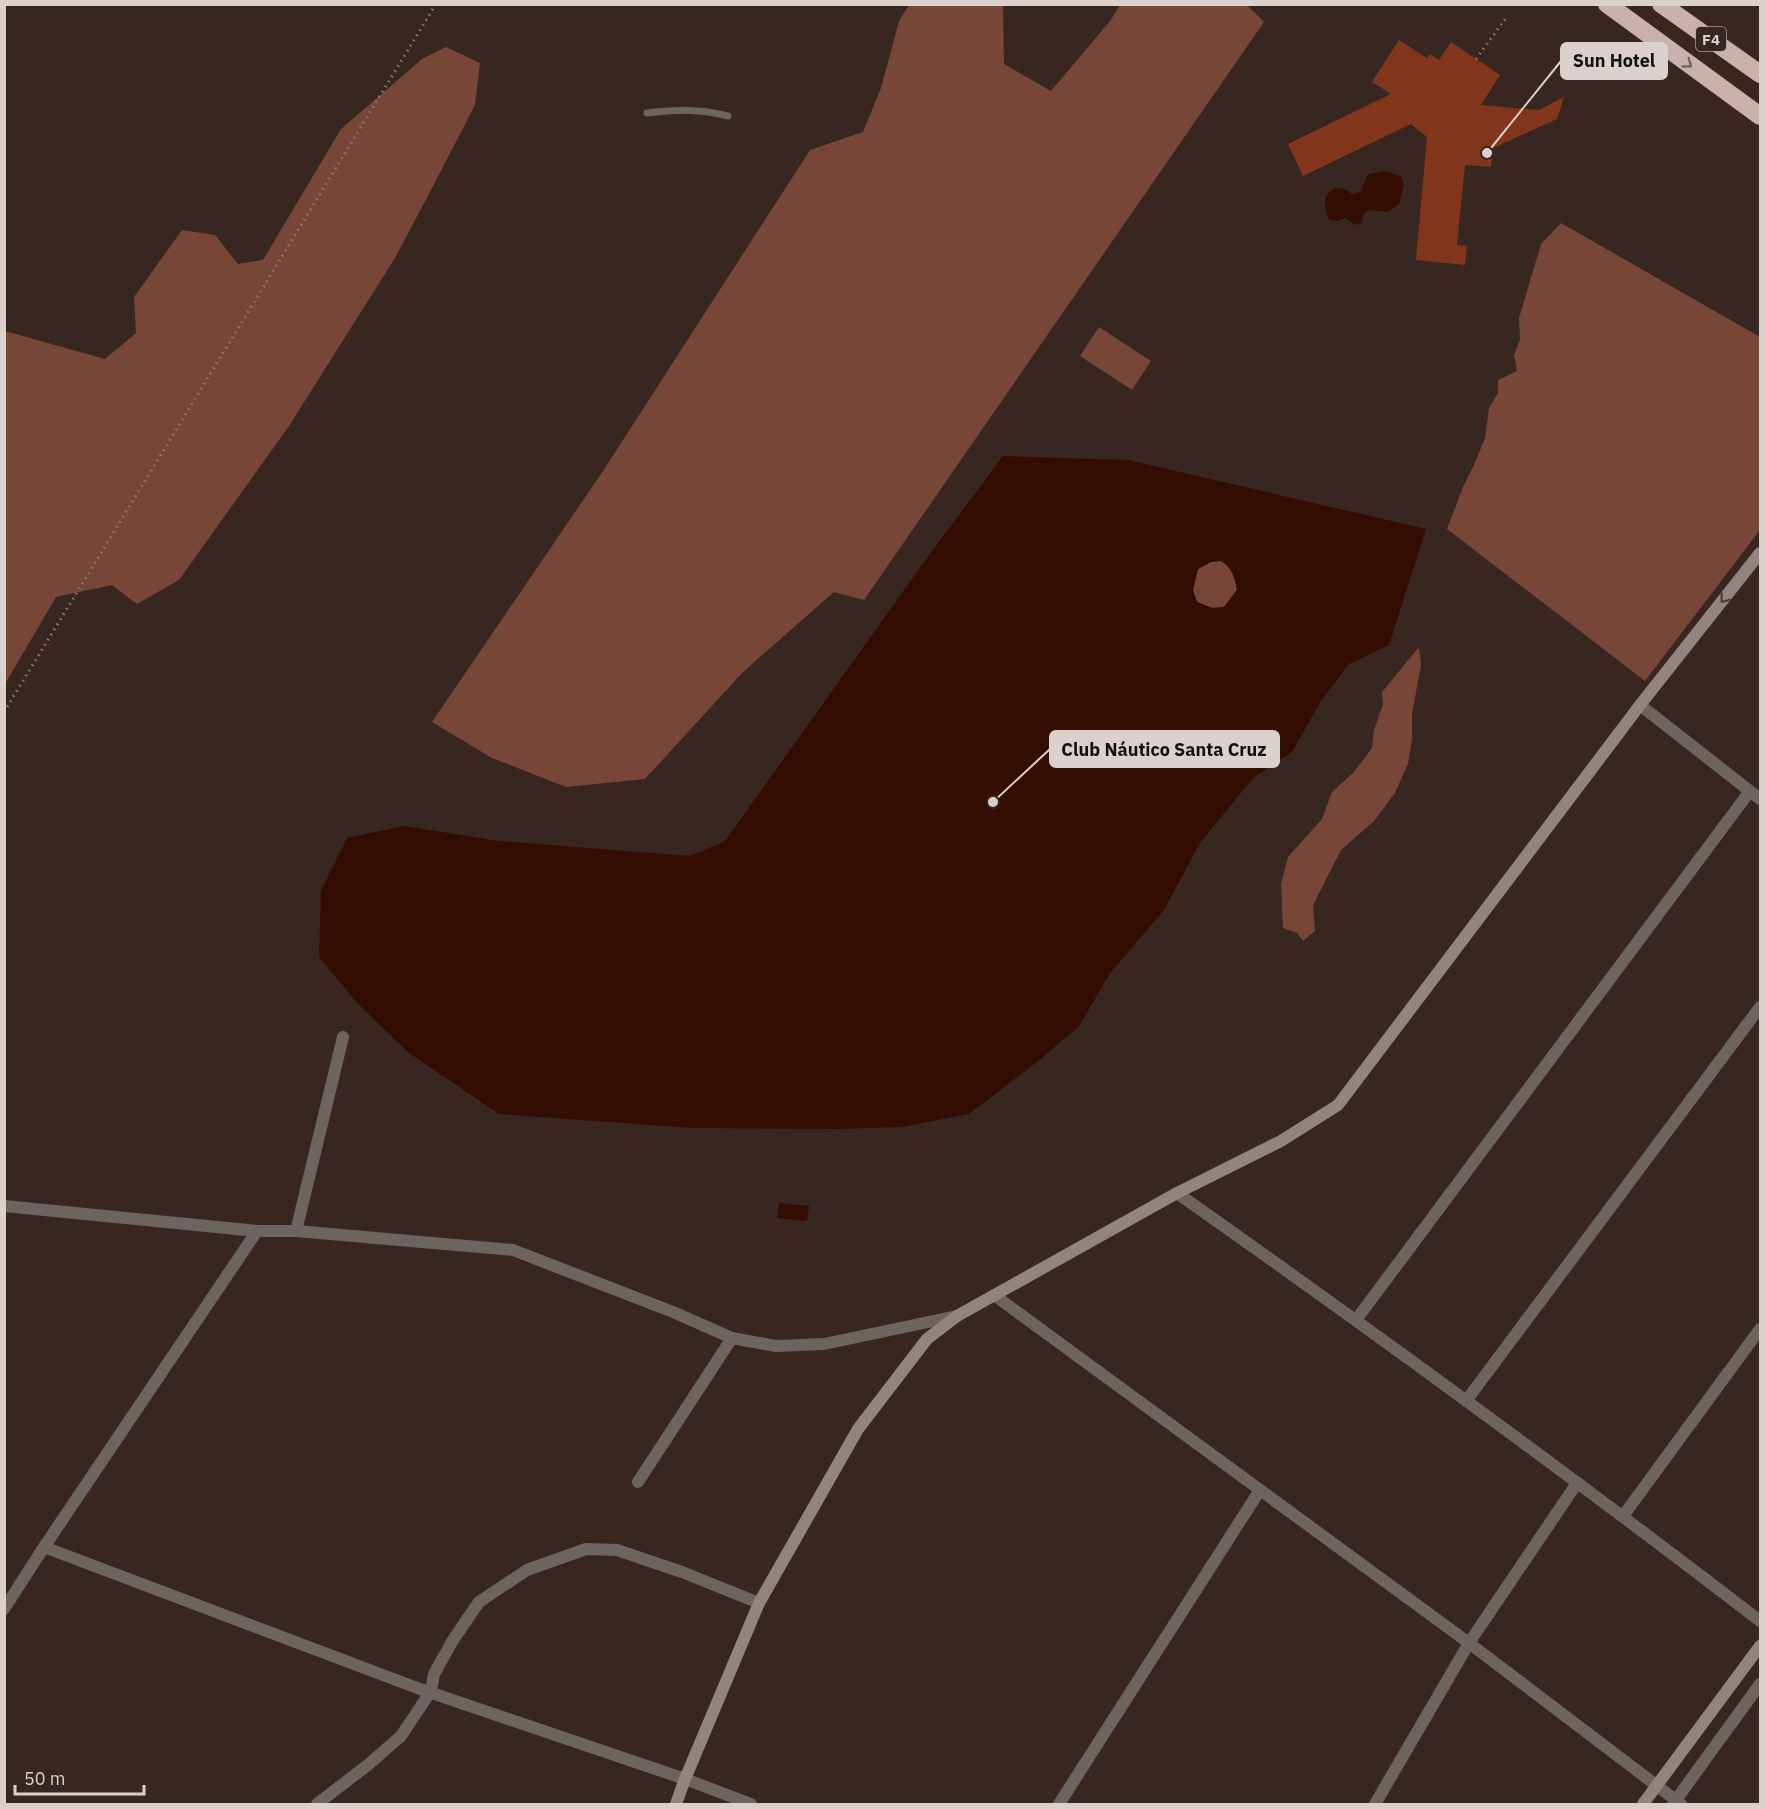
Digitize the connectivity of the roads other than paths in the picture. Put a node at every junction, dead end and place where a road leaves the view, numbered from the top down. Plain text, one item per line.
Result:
1 (1607, 4) edge
2 (1661, 4) edge
3 (1761, 74) edge
4 (647, 113) dead end
5 (728, 116) dead end
6 (1761, 116) edge
7 (1761, 553) edge
8 (1640, 705) junction
9 (1750, 791) junction
10 (1761, 799) edge
11 (1761, 1007) edge
12 (343, 1037) dead end
13 (1177, 1193) junction
14 (4, 1206) edge
15 (257, 1231) junction
16 (296, 1231) junction
17 (994, 1295) junction
18 (957, 1316) junction
19 (1356, 1320) junction
20 (1761, 1329) edge
21 (732, 1338) junction
22 (1466, 1401) junction
23 (638, 1482) dead end
24 (1577, 1483) junction
25 (1260, 1490) junction
26 (1623, 1516) junction
27 (44, 1547) junction
28 (759, 1603) junction
29 (4, 1609) edge
30 (1761, 1621) edge
31 (1469, 1643) junction
32 (1759, 1651) edge
33 (1761, 1684) edge
34 (431, 1691) junction
35 (685, 1779) junction
36 (1656, 1786) junction
37 (1677, 1803) edge
38 (317, 1804) edge
39 (676, 1804) edge
40 (751, 1804) edge
41 (1059, 1804) edge
42 (1375, 1804) edge
43 (1643, 1804) edge

1 -> 6 highway, F4
2 - 3 highway, F4
4 - 5 lane
7 -> 8 street
8 - 9 street
8 - 13 street
9 - 10 street
9 - 19 street
11 - 22 street
12 - 16 street
13 - 17 street
13 - 19 street
14 - 15 street
15 - 16 street
15 - 27 street
16 - 21 street
17 - 18 street
17 - 25 street
18 - 21 street
18 - 28 street
19 - 22 street
20 - 26 street
21 - 23 street
22 - 24 street
24 - 26 street
24 - 31 street
25 - 31 street
25 - 41 street
26 - 30 street
27 - 29 street
27 - 34 street
28 - 34 street
28 - 35 street
31 - 36 street
31 - 42 street
32 - 36 street
33 - 37 street
34 - 35 street
34 - 38 street
35 - 39 street
35 - 40 street
36 - 37 street
36 - 43 street

